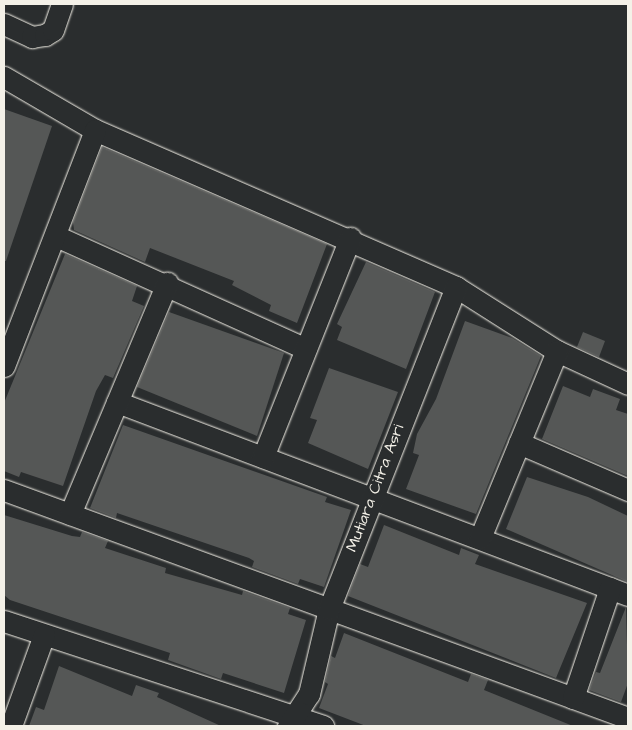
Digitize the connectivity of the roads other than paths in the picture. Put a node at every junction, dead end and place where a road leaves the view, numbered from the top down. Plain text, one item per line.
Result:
1 (62, 4) edge
2 (4, 24) edge
3 (4, 77) edge
4 (95, 130) junction
5 (56, 236) junction
6 (350, 238) junction
7 (167, 283) junction
8 (456, 287) junction
9 (306, 349) junction
10 (557, 351) junction
11 (4, 366) edge
12 (628, 384) edge
13 (117, 402) junction
14 (519, 443) junction
15 (263, 457) junction
16 (4, 490) edge
17 (628, 490) edge
18 (370, 498) junction
19 (70, 514) junction
20 (480, 538) junction
21 (619, 592) edge
22 (329, 609) junction
23 (4, 621) edge
24 (44, 635) junction
25 (309, 694) junction
26 (574, 698) junction
27 (628, 718) edge
28 (290, 721) edge
29 (318, 725) edge
30 (12, 726) edge

1 - 2 street
3 - 4 street
4 - 5 street
4 - 6 street
5 - 7 street
5 - 11 street
6 - 8 street
6 - 9 street
7 - 9 street
7 - 13 street
8 - 10 street
8 - 18 street, Mutiara Citra Asri
9 - 15 street
10 - 12 street
10 - 14 street
13 - 15 street
13 - 19 street
14 - 17 street
14 - 20 street
15 - 18 street
16 - 19 street
18 - 20 street
18 - 22 street, Mutiara Citra Asri
19 - 22 street
20 - 21 street
21 - 26 street
22 - 25 street, Mutiara Citra Asri
22 - 26 street
23 - 24 street
24 - 28 street
24 - 30 street
25 - 28 street, Mutiara Citra Asri
25 - 29 street, Mutiara Citra Asri
26 - 27 street
28 - 29 street

